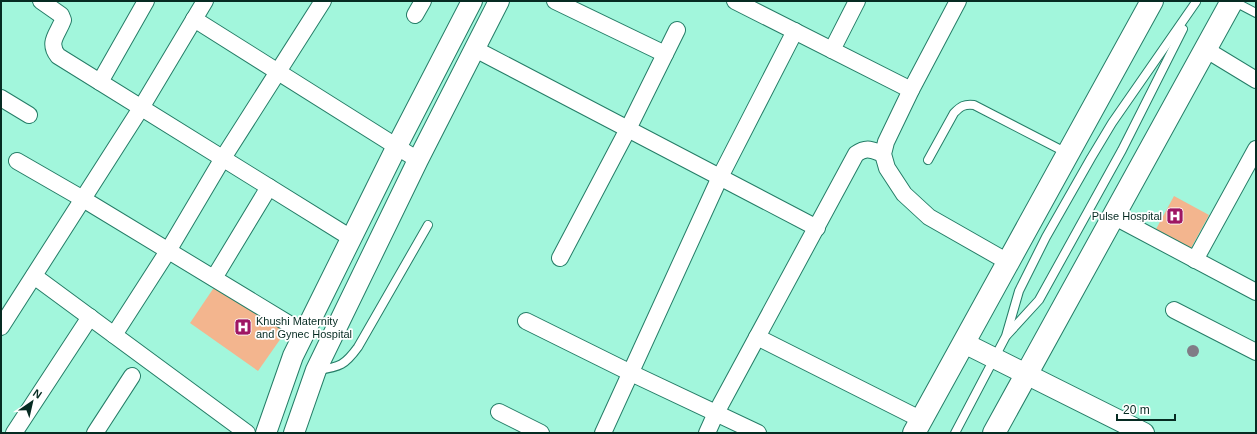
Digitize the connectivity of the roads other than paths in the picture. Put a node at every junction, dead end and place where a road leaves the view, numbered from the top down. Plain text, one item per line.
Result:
1 (40, 1) edge
2 (146, 1) edge
3 (205, 1) edge
4 (323, 1) edge
5 (472, 1) edge
6 (499, 1) edge
7 (555, 1) edge
8 (735, 1) edge
9 (857, 1) edge
10 (958, 1) edge
11 (1152, 1) edge
12 (1232, 1) edge
13 (1196, 2) edge
14 (764, 7) edge
15 (1256, 13) edge
16 (194, 19) junction
17 (677, 30) dead end
18 (794, 31) junction
19 (475, 49) junction
20 (1205, 49) junction
21 (832, 50) junction
22 (665, 54) junction
23 (278, 72) junction
24 (1256, 80) edge
25 (100, 82) junction
26 (911, 90) junction
27 (1, 98) edge
28 (141, 108) junction
29 (29, 115) dead end
30 (628, 130) junction
31 (397, 146) junction
32 (1256, 149) edge
33 (1068, 153) junction
34 (883, 154) junction
35 (223, 158) junction
36 (418, 160) junction
37 (928, 160) dead end
38 (17, 162) dead end
39 (720, 177) junction
40 (269, 187) junction
41 (83, 199) junction
42 (1113, 216) junction
43 (428, 225) dead end
44 (816, 228) junction
45 (352, 238) junction
46 (168, 251) junction
47 (560, 258) dead end
48 (1195, 260) junction
49 (1008, 262) junction
50 (34, 276) junction
51 (214, 278) junction
52 (1256, 292) edge
53 (1174, 310) dead end
54 (90, 317) junction
55 (526, 321) dead end
56 (1, 327) edge
57 (304, 333) junction
58 (114, 335) junction
59 (1006, 336) junction
60 (757, 337) junction
61 (964, 343) junction
62 (1256, 352) edge
63 (994, 358) junction
64 (316, 370) junction
65 (631, 373) junction
66 (1026, 374) junction
67 (132, 376) dead end
68 (499, 412) dead end
69 (716, 413) junction
70 (918, 427) edge
71 (1142, 432) edge
72 (14, 433) edge
73 (95, 433) edge
74 (247, 433) edge
75 (266, 433) edge
76 (294, 433) edge
77 (542, 433) edge
78 (603, 433) edge
79 (706, 433) edge
80 (758, 433) edge
81 (955, 433) edge
82 (994, 433) edge

1 - 25 street
2 - 25 street
3 - 16 street
4 - 23 street
5 - 31 street
6 - 19 street
7 - 22 street
8 - 14 street
9 - 21 street
10 - 26 street
11 - 33 main road
12 - 15 lane
12 - 20 main road
13 - 59 lane
13 - 59 lane
14 - 18 street
16 - 23 street
16 - 28 street
17 - 22 street
18 - 21 street
18 - 39 street
19 - 30 street
19 - 36 street
20 - 24 street
20 - 42 main road
21 - 26 street
22 - 30 street
23 - 31 street
23 - 35 street
25 - 28 street
26 - 34 street
27 - 29 street
28 - 35 street
28 - 41 street
30 - 39 street
30 - 47 street
31 - 36 street
31 - 45 street
32 - 48 street
33 - 37 lane
33 - 49 main road
34 - 44 street
34 - 49 street
35 - 40 street
35 - 46 street
36 - 64 street
38 - 41 street
39 - 44 street
39 - 65 street
40 - 45 street
40 - 51 street
41 - 46 street
41 - 50 street
42 - 48 street
42 - 66 main road
43 - 64 lane
44 - 60 street
45 - 57 street
46 - 51 street
46 - 58 street
48 - 52 street
49 - 61 main road
50 - 54 street
50 - 56 street
51 - 57 street
53 - 62 street
54 - 58 street
54 - 72 street
55 - 65 street
57 - 75 street
58 - 74 street
59 - 63 lane
60 - 69 street
60 - 70 street
61 - 63 street
61 - 70 main road
63 - 66 street
63 - 81 lane
64 - 76 street
65 - 69 street
65 - 78 street
66 - 71 street
66 - 82 main road
67 - 73 street
68 - 77 street
69 - 79 street
69 - 80 street

